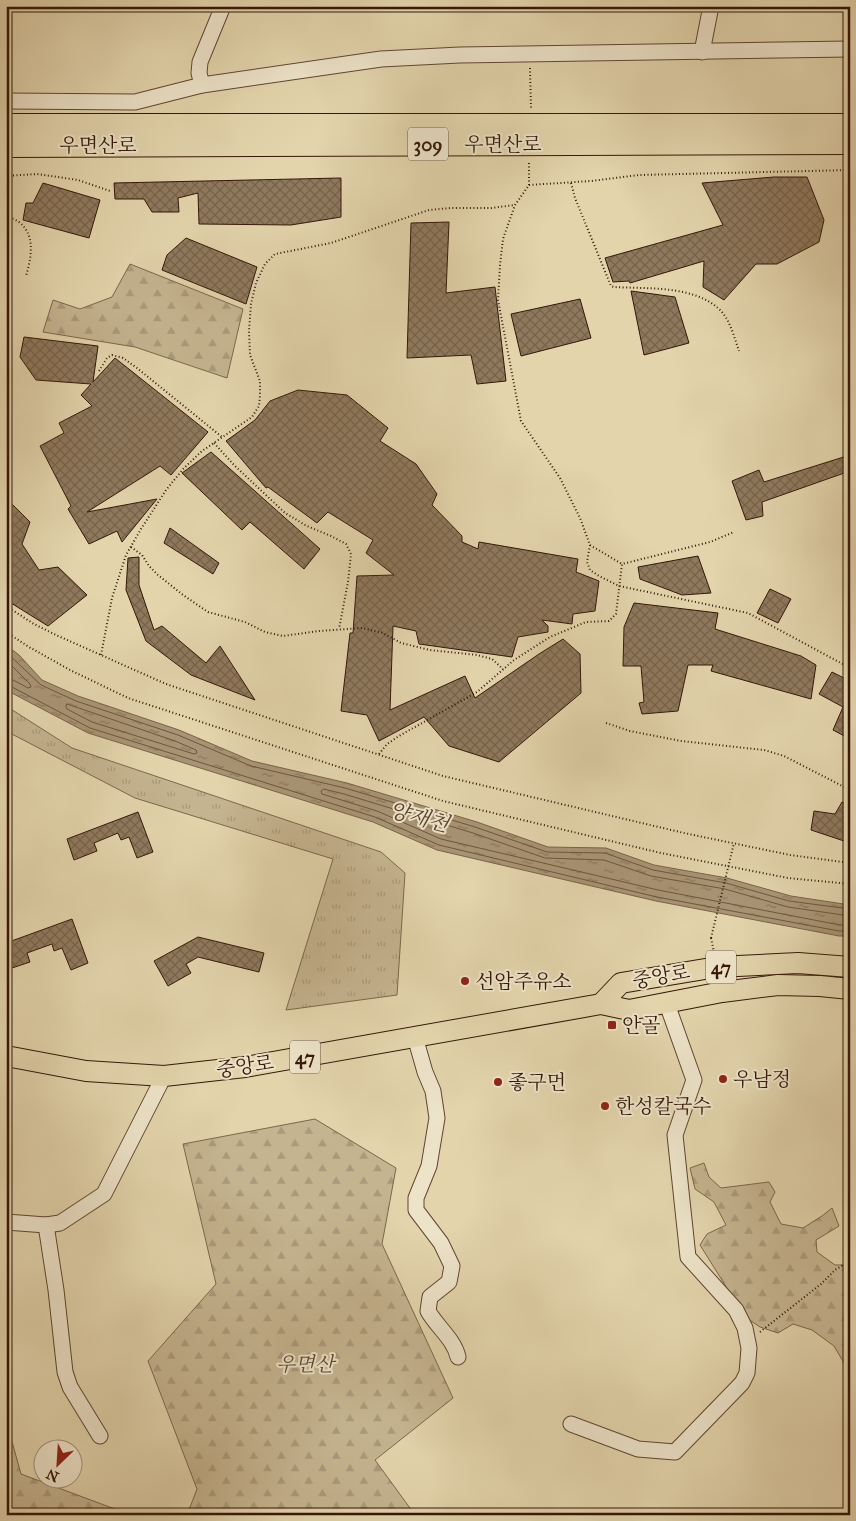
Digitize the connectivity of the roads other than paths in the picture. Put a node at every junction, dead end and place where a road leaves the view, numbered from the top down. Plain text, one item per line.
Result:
1 (223, 6) edge
2 (711, 6) edge
3 (850, 49) edge
4 (702, 52) junction
5 (202, 85) junction
6 (6, 101) edge
7 (850, 125) edge
8 (6, 126) edge
9 (850, 143) edge
10 (6, 146) edge
11 (850, 967) edge
12 (850, 989) edge
13 (601, 1004) junction
14 (667, 1004) junction
15 (415, 1037) junction
16 (6, 1056) edge
17 (164, 1076) junction
18 (6, 1222) edge
19 (46, 1225) junction
20 (458, 1357) dead end
21 (571, 1424) dead end
22 (100, 1436) dead end

1 - 5 street
2 - 4 street
3 - 4 street
4 - 5 street
5 - 6 street
7 - 8 highway, 우면산로 / 309
9 - 10 highway, 우면산로 / 309
11 - 13 main road, 중앙로 / 47
12 - 14 main road, 중앙로 / 47
13 - 14 main road, 중앙로 / 47
13 - 15 main road, 중앙로 / 47
14 - 21 street
15 - 17 main road, 중앙로 / 47
15 - 20 street
16 - 17 main road, 중앙로 / 47
17 - 19 street
18 - 19 street
19 - 22 street

